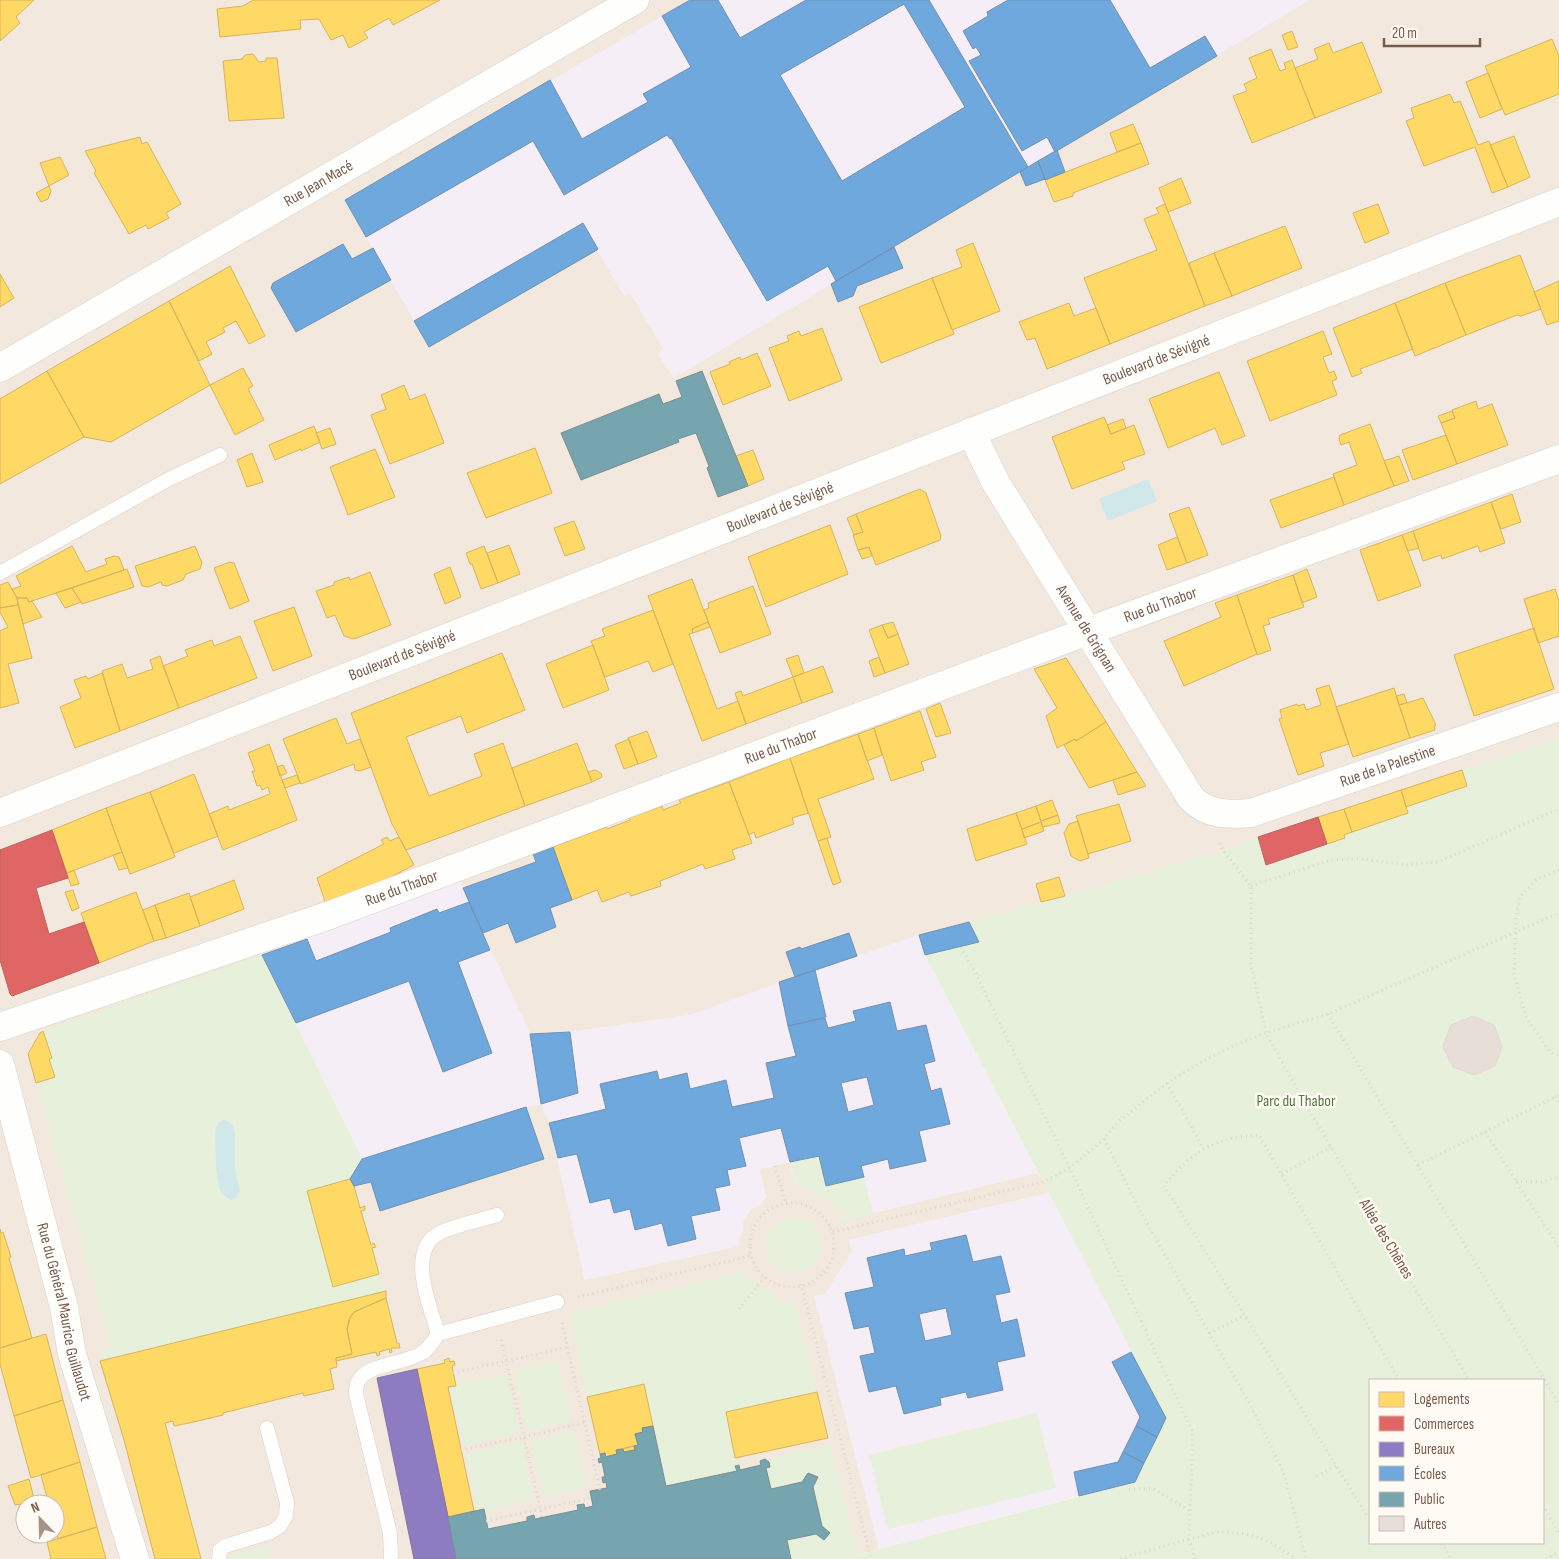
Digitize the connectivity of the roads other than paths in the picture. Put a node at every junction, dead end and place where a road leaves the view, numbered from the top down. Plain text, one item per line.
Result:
1 (635, 0) edge
2 (1559, 202) edge
3 (0, 368) edge
4 (971, 432) junction
5 (220, 455) dead end
6 (1559, 459) edge
7 (0, 573) edge
8 (1088, 631) junction
9 (1559, 707) edge
10 (0, 813) edge
11 (1215, 824) joint
12 (0, 1027) edge
13 (0, 1064) edge
14 (497, 1215) dead end
15 (557, 1302) road end
16 (438, 1334) junction
17 (267, 1428) dead end
18 (135, 1559) edge
19 (218, 1559) edge
20 (391, 1559) edge

1 - 3 street, Rue Jean Macé
2 - 4 street, Boulevard de Sévigné
4 - 8 street, Avenue de Grignan
4 - 10 street, Boulevard de Sévigné
5 - 7 lane
6 - 8 street, Rue du Thabor
8 - 11 street, Avenue de Grignan
8 - 12 street, Rue du Thabor
9 - 11 street, Rue de la Palestine
13 - 18 street, Rue du Général Maurice Guillaudot
14 - 16 lane
15 - 16 lane
16 - 20 lane
17 - 19 lane

